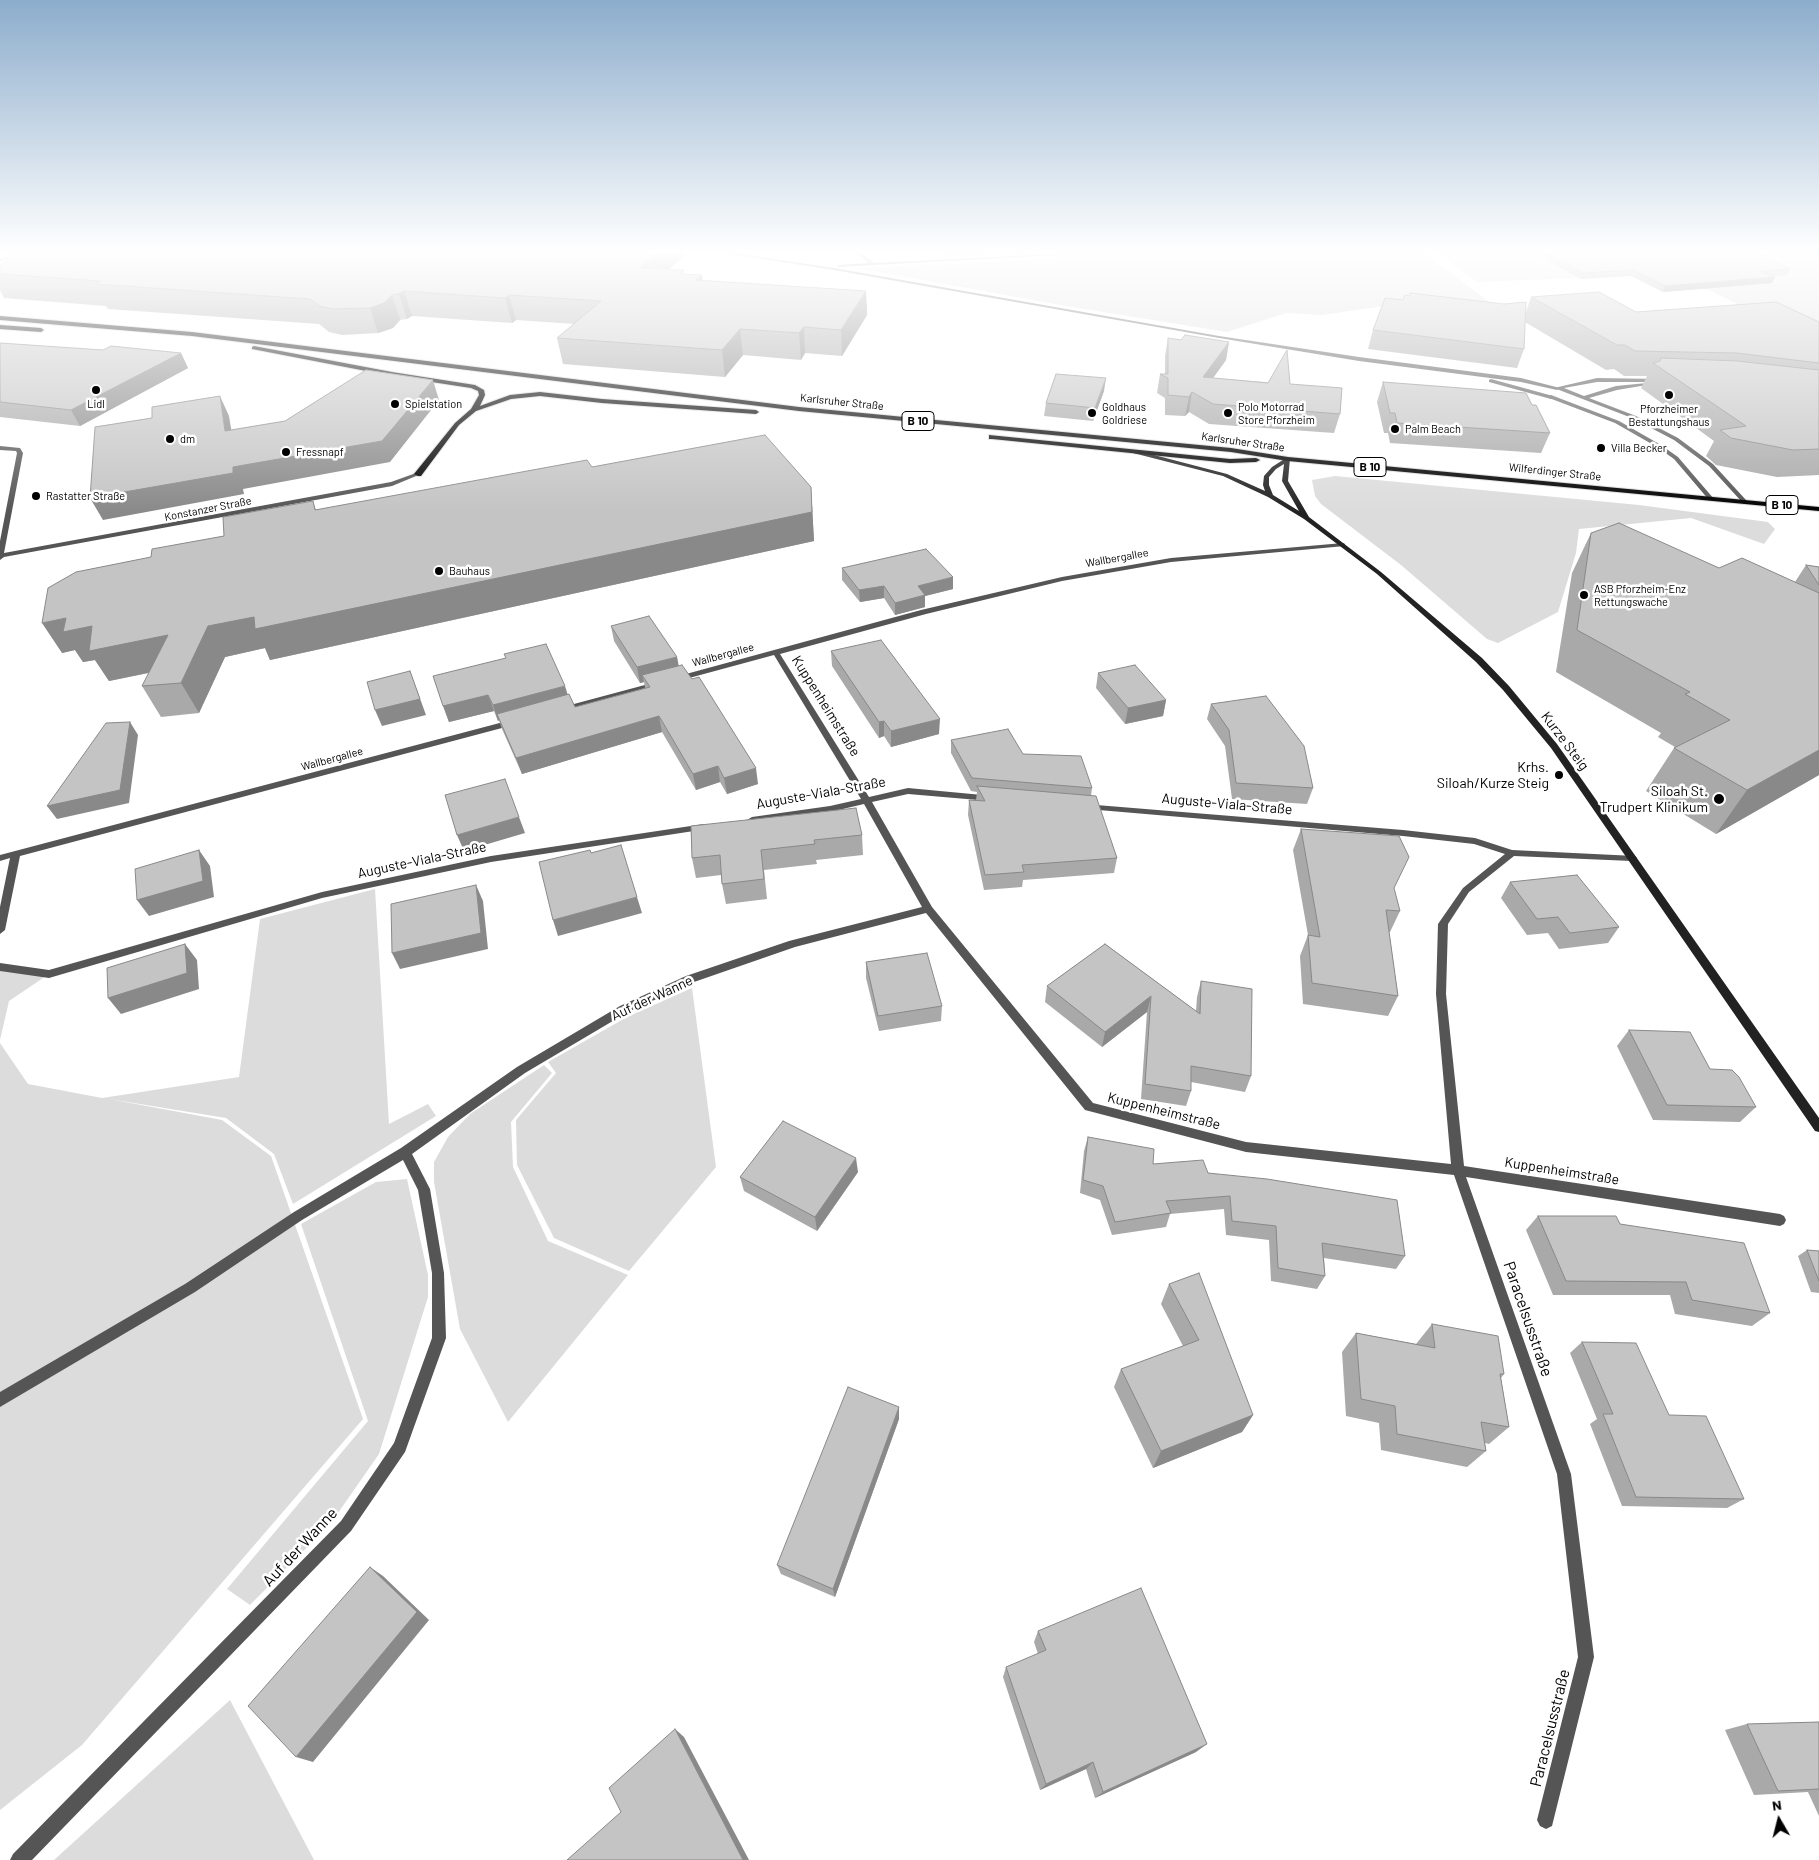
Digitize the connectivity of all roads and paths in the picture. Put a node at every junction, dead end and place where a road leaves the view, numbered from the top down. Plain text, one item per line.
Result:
1 (170, 340) dead end
2 (178, 340) dead end
3 (241, 340) edge
4 (1238, 340) edge
5 (208, 344) dead end
6 (254, 348) junction
7 (1474, 375) junction
8 (1557, 388) junction
9 (1551, 397) junction
10 (1586, 398) junction
11 (474, 410) junction
12 (756, 412) junction
13 (886, 426) dead end
14 (987, 436) dead end
15 (0, 448) edge
16 (1135, 452) junction
17 (1288, 459) junction
18 (418, 474) joint
19 (1270, 496) junction
20 (1711, 499) junction
21 (1744, 502) junction
22 (1819, 508) edge
23 (1306, 518) junction
24 (1343, 546) junction
25 (0, 557) edge
26 (776, 653) junction
27 (554, 712) edge
28 (526, 719) edge
29 (997, 798) edge
30 (866, 800) junction
31 (1075, 805) edge
32 (743, 822) edge
33 (714, 826) edge
34 (1512, 853) junction
35 (16, 854) junction
36 (0, 858) edge
37 (1632, 858) junction
38 (928, 909) junction
39 (0, 930) edge
40 (0, 967) edge
41 (1819, 1127) edge
42 (406, 1152) junction
43 (1458, 1170) junction
44 (1780, 1220) dead end
45 (0, 1400) edge
46 (1546, 1820) dead end
47 (19, 1860) edge

1 - 2 main road
3 - 17 main road, Karlsruher Straße / B 10
4 - 7 street
5 - 6 main road, Karlsruher Straße / B 10
6 - 11 main road
6 - 12 main road, Karlsruher Straße / B 10
7 - 8 street
7 - 9 street
8 - 9 street
8 - 10 street
8 - 10 street
9 - 10 street
9 - 20 street
10 - 21 street
11 - 12 main road
11 - 18 main road
12 - 13 main road, Karlsruher Straße / B 10
14 - 16 main road, Karlsruher Straße / B 10
15 - 25 street
16 - 17 main road, Karlsruher Straße / B 10
16 - 19 main road, Kurze Steig
17 - 19 main road
17 - 20 main road, Wilferdinger Straße / B 10
17 - 23 main road, Kurze Steig
18 - 25 street, Konstanzer Straße
19 - 23 main road, Kurze Steig
20 - 21 main road, Wilferdinger Straße / B 10
21 - 22 main road, Wilferdinger Straße / B 10
23 - 24 main road, Kurze Steig
24 - 26 street, Wallbergallee
24 - 37 main road, Kurze Steig
26 - 27 street, Wallbergallee
26 - 30 street, Kuppenheimstraße
28 - 35 street, Wallbergallee
29 - 30 street, Auguste-Viala-Straße
30 - 32 street, Auguste-Viala-Straße
30 - 38 street, Kuppenheimstraße
31 - 34 street, Auguste-Viala-Straße
33 - 40 street, Auguste-Viala-Straße
34 - 37 street, Auguste-Viala-Straße
34 - 43 street, Paracelsusstraße
35 - 36 street, Wallbergallee
35 - 39 street
37 - 41 main road, Kurze Steig
38 - 42 street, Auf der Wanne
38 - 43 street, Kuppenheimstraße
42 - 45 street, Auf der Wanne
42 - 47 street, Auf der Wanne
43 - 44 street, Kuppenheimstraße
43 - 46 street, Paracelsusstraße

